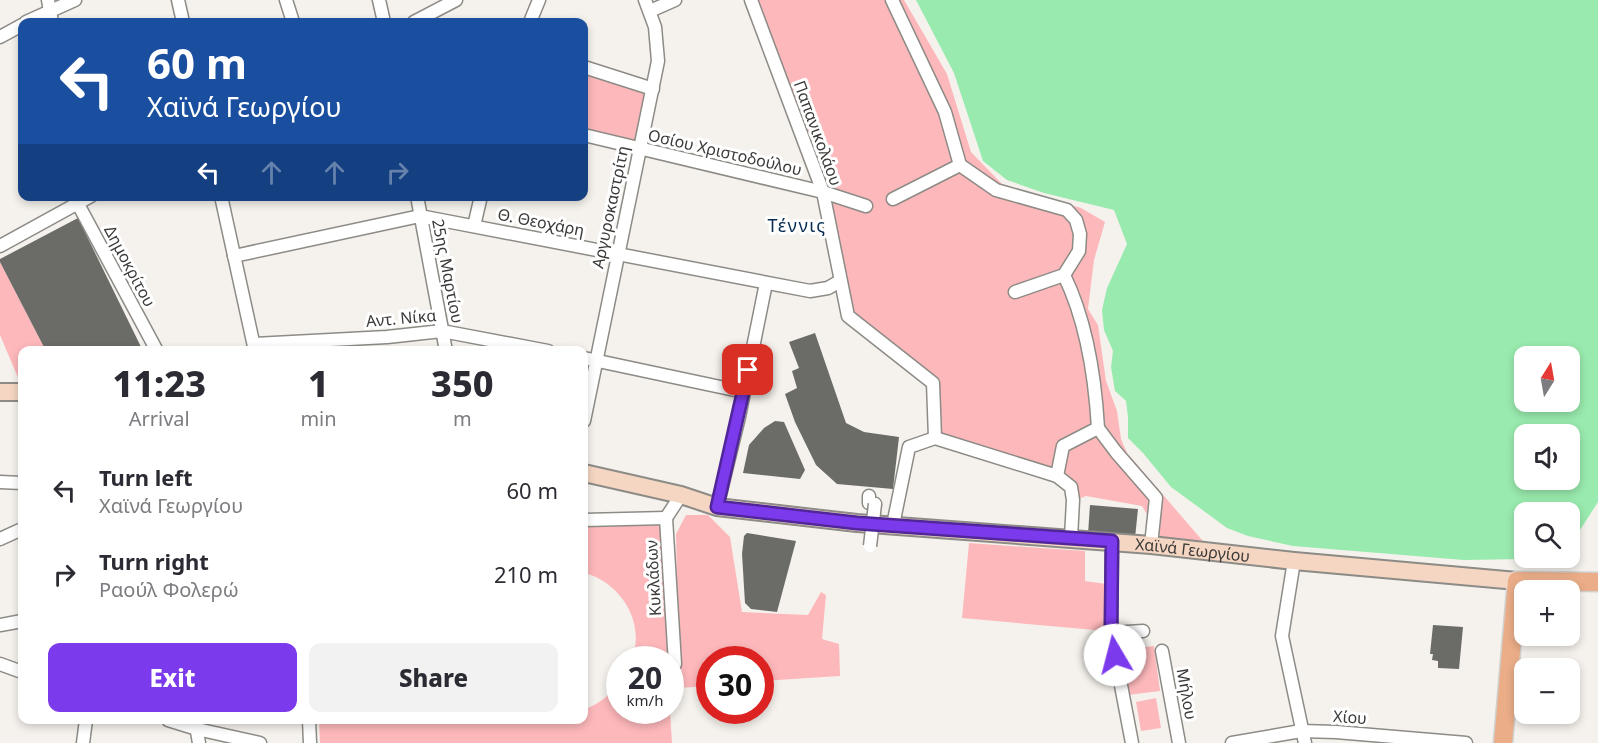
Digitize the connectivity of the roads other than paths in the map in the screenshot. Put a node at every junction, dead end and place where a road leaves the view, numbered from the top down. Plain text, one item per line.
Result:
1 (75, 0) edge
2 (178, 0) edge
3 (286, 0) edge
4 (379, 0) edge
5 (456, 0) edge
6 (539, 0) edge
7 (675, 0) edge
8 (751, 0) edge
9 (892, 0) edge
10 (648, 5) edge
11 (50, 11) edge
12 (36, 18) edge
13 (182, 18) edge
14 (292, 18) edge
15 (383, 18) edge
16 (422, 18) edge
17 (532, 18) edge
18 (18, 27) edge
19 (0, 37) edge
20 (588, 68) edge
21 (653, 89) junction
22 (588, 136) edge
23 (639, 148) junction
24 (960, 165) junction
25 (823, 192) junction
26 (892, 199) dead end
27 (75, 201) edge
28 (78, 201) edge
29 (222, 201) edge
30 (418, 201) edge
31 (480, 201) edge
32 (866, 206) dead end
33 (420, 216) junction
34 (474, 226) junction
35 (0, 246) edge
36 (617, 254) junction
37 (234, 256) junction
38 (1064, 275) junction
39 (840, 281) junction
40 (766, 283) junction
41 (1015, 292) dead end
42 (442, 331) junction
43 (154, 346) edge
44 (255, 346) edge
45 (277, 346) edge
46 (445, 346) edge
47 (522, 346) edge
48 (589, 359) edge
49 (0, 392) edge
50 (18, 392) edge
51 (744, 392) junction
52 (1098, 429) junction
53 (935, 438) junction
54 (588, 474) edge
55 (1057, 476) junction
56 (0, 482) edge
57 (18, 483) edge
58 (681, 495) junction
59 (870, 496) dead end
60 (717, 507) junction
61 (666, 518) junction
62 (588, 520) edge
63 (893, 525) junction
64 (18, 531) edge
65 (1071, 538) junction
66 (0, 539) edge
67 (1112, 541) junction
68 (1151, 544) junction
69 (870, 546) dead end
70 (1294, 561) junction
71 (1514, 581) edge
72 (1598, 582) edge
73 (1580, 583) edge
74 (1514, 616) edge
75 (18, 622) edge
76 (0, 625) edge
77 (1143, 631) dead end
78 (1111, 633) junction
79 (674, 646) edge
80 (1162, 651) dead end
81 (0, 664) edge
82 (18, 671) edge
83 (85, 724) edge
84 (309, 724) edge
85 (196, 725) edge
86 (1303, 737) edge
87 (1428, 742) edge
88 (83, 743) edge
89 (199, 743) edge
90 (260, 743) edge
91 (310, 743) edge
92 (1132, 743) edge
93 (1179, 743) edge
94 (1232, 743) edge
95 (1466, 743) edge
96 (1503, 743) edge

1 - 11 street
2 - 13 street
3 - 14 street
4 - 15 street
5 - 16 street
6 - 17 street
7 - 10 street
8 - 25 street, Παπανικολάου
9 - 24 street
10 - 21 street, Αργυροκαστρίτη
11 - 12 street
18 - 19 street
20 - 21 street
21 - 23 street, Αργυροκαστρίτη
22 - 23 street, Οσίου Χριστοδούλου
23 - 25 street, Οσίου Χριστοδούλου
23 - 36 street, Αργυροκαστρίτη
24 - 26 street
24 - 38 street
25 - 32 street, Οσίου Χριστοδούλου
25 - 39 street, Παπανικολάου
27 - 35 street
28 - 43 street, Δημοκρίτου
29 - 37 street
30 - 33 street, 25ης Μαρτίου
31 - 34 street
33 - 34 street, Θ. Θεοχάρη
33 - 37 street, Θ. Θεοχάρη
33 - 42 street, 25ης Μαρτίου
34 - 36 street, Θ. Θεοχάρη
36 - 40 street, Θ. Θεοχάρη
36 - 48 street, Αργυροκαστρίτη
37 - 44 street
38 - 41 street
38 - 52 street
39 - 40 street, Θ. Θεοχάρη
39 - 53 street, Παπανικολάου
40 - 51 street
42 - 45 street, Αντ. Νίκα
42 - 46 street, 25ης Μαρτίου
42 - 47 street, Αντ. Νίκα
48 - 51 street
49 - 50 main road
51 - 60 street
52 - 55 street
52 - 68 street
53 - 55 street
53 - 63 street
54 - 58 main road, Χαϊνά Γεωργίου
55 - 65 street
56 - 57 street
58 - 60 main road, Χαϊνά Γεωργίου
58 - 61 street, Κυκλάδων
59 - 69 street, bridge
60 - 63 main road, Χαϊνά Γεωργίου
61 - 62 street
61 - 79 street, Κυκλάδων
63 - 65 main road, Χαϊνά Γεωργίου
64 - 66 street
65 - 67 main road, Χαϊνά Γεωργίου
67 - 68 main road, Χαϊνά Γεωργίου
67 - 78 street
68 - 70 main road, Χαϊνά Γεωργίου
70 - 71 main road, Χαϊνά Γεωργίου
70 - 86 street
72 - 73 main road
74 - 96 main road
75 - 76 street
77 - 78 street
78 - 92 street
80 - 93 street, Μήλου
81 - 82 street
83 - 88 street
84 - 91 street
85 - 89 street
85 - 90 street
86 - 87 street, Χίου
86 - 94 street, Χίου
87 - 95 street, Χίου

